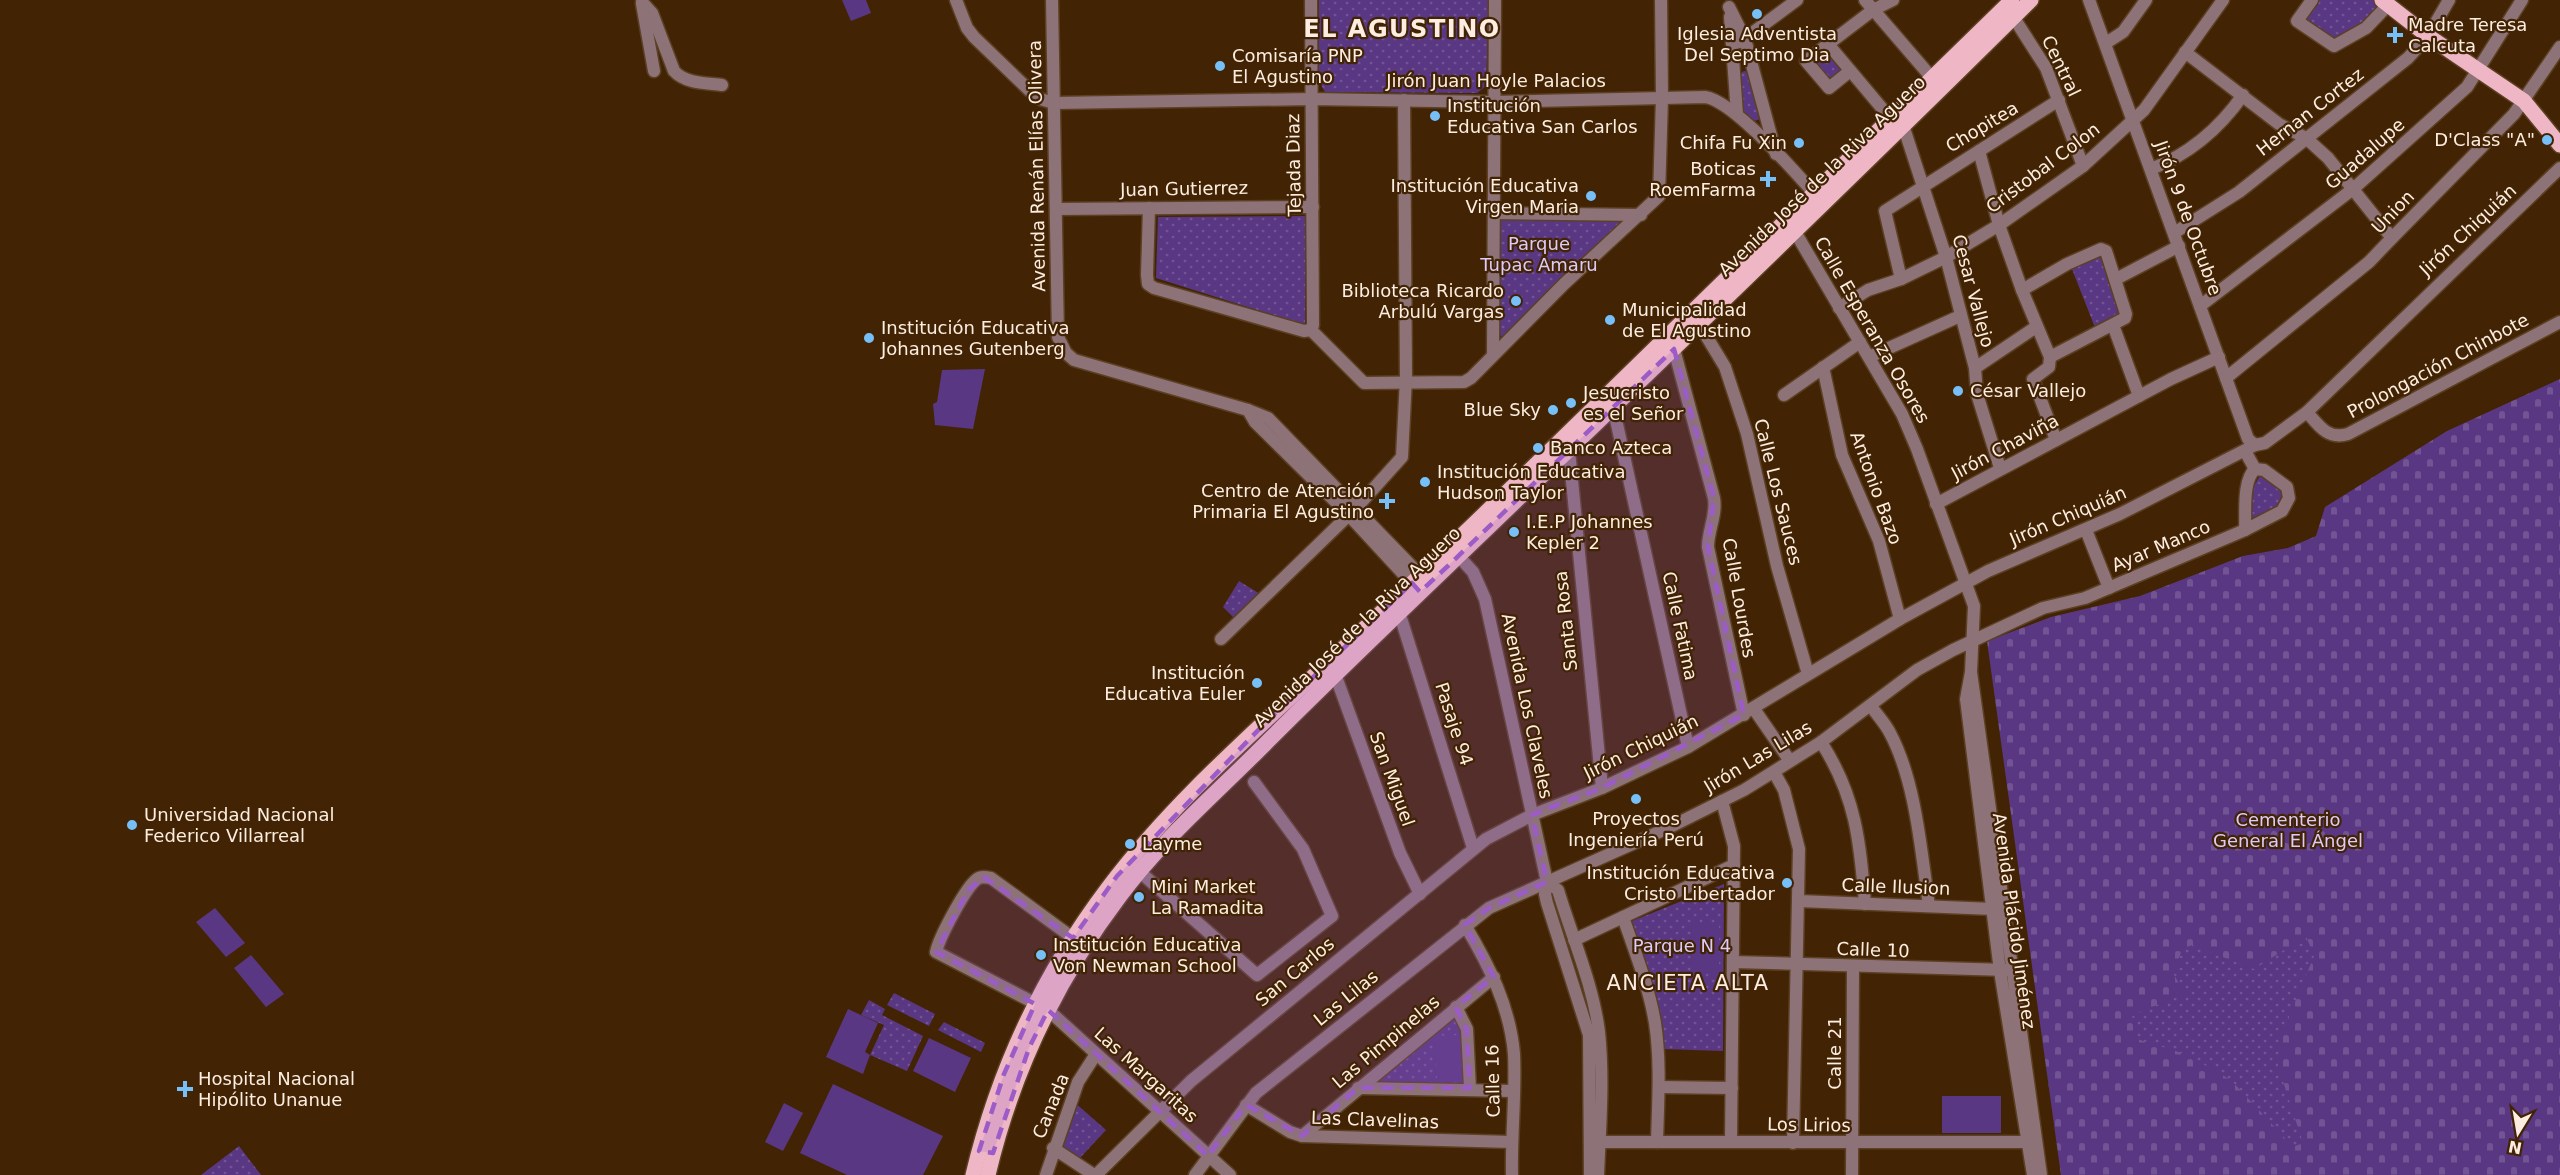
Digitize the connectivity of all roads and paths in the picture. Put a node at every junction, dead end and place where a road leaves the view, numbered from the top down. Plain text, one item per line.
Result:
1 (956, 0) edge
2 (1052, 0) edge
3 (1311, 0) edge
4 (1495, 0) edge
5 (1661, 0) edge
6 (1797, 0) edge
7 (1893, 0) edge
8 (2031, 0) edge
9 (2089, 0) edge
10 (2146, 0) edge
11 (2223, 0) edge
12 (2312, 0) edge
13 (2449, 0) edge
14 (2522, 0) edge
15 (641, 1) edge
16 (2385, 2) edge
17 (1729, 4) edge
18 (1869, 5) edge
19 (2009, 6) edge
20 (2428, 36) junction
21 (1745, 39) junction
22 (1828, 44) junction
23 (2106, 44) junction
24 (1733, 46) junction
25 (2560, 46) edge
26 (2185, 52) junction
27 (654, 70) dead end
28 (1753, 70) junction
29 (1734, 71) junction
30 (1850, 71) junction
31 (2477, 71) junction
32 (1932, 78) junction
33 (722, 85) dead end
34 (2243, 95) junction
35 (1662, 98) junction
36 (1311, 99) junction
37 (1404, 100) junction
38 (2059, 100) junction
39 (2524, 101) junction
40 (1054, 102) junction
41 (1494, 102) junction
42 (1737, 114) junction
43 (2133, 121) junction
44 (1897, 122) junction
45 (2306, 138) junction
46 (2560, 145) edge
47 (1979, 151) junction
48 (1776, 154) junction
49 (2083, 166) junction
50 (2560, 168) edge
51 (2151, 169) junction
52 (1923, 184) junction
53 (2353, 189) junction
54 (1818, 197) junction
55 (1313, 207) junction
56 (1056, 208) junction
57 (1149, 208) junction
58 (1494, 213) junction
59 (1641, 215) junction
60 (1999, 225) junction
61 (1794, 230) junction
62 (2174, 233) junction
63 (2392, 238) junction
64 (2179, 246) junction
65 (1946, 257) junction
66 (1901, 279) junction
67 (2116, 279) junction
68 (2022, 290) junction
69 (2200, 306) junction
70 (1839, 308) junction
71 (1960, 316) junction
72 (2560, 322) edge
73 (1700, 324) junction
74 (2113, 325) junction
75 (2036, 327) junction
76 (1311, 330) junction
77 (1860, 342) junction
78 (1674, 349) junction
79 (1493, 354) junction
80 (1869, 357) junction
81 (2050, 357) junction
82 (2219, 357) junction
83 (1823, 367) junction
84 (1975, 368) junction
85 (2226, 378) junction
86 (1406, 384) junction
87 (1784, 394) dead end
88 (2139, 396) junction
89 (1613, 406) junction
90 (2307, 412) junction
91 (2056, 440) junction
92 (2250, 448) junction
93 (1569, 450) junction
94 (2000, 468) junction
95 (2255, 469) junction
96 (1936, 504) junction
97 (1353, 511) junction
98 (2086, 530) junction
99 (2245, 530) junction
100 (1454, 551) junction
101 (1420, 583) junction
102 (1964, 585) junction
103 (2109, 588) junction
104 (1399, 612) junction
105 (1900, 619) junction
106 (1366, 635) junction
107 (1221, 639) dead end
108 (1973, 640) junction
109 (1971, 672) junction
110 (1335, 674) junction
111 (1808, 674) junction
112 (1871, 706) junction
113 (1749, 712) junction
114 (1821, 742) junction
115 (1688, 747) junction
116 (1790, 761) junction
117 (1774, 772) junction
118 (1254, 782) dead end
119 (1602, 788) junction
120 (1722, 801) junction
121 (1532, 815) junction
122 (1473, 848) junction
123 (1734, 865) junction
124 (1140, 872) junction
125 (1547, 882) junction
126 (1420, 894) junction
127 (1799, 901) junction
128 (1865, 904) junction
129 (1929, 906) junction
130 (1993, 909) junction
131 (1623, 917) junction
132 (1465, 925) junction
133 (1073, 938) junction
134 (1574, 940) junction
135 (1733, 962) junction
136 (1796, 964) junction
137 (1853, 968) junction
138 (2006, 970) junction
139 (1494, 977) junction
140 (1456, 1006) junction
141 (1042, 1007) junction
142 (1096, 1054) junction
143 (1659, 1087) junction
144 (1358, 1088) junction
145 (1470, 1088) junction
146 (1732, 1088) junction
147 (1513, 1091) junction
148 (1246, 1105) junction
149 (1159, 1110) junction
150 (1302, 1136) junction
151 (1731, 1141) junction
152 (1511, 1142) junction
153 (1594, 1142) junction
154 (1657, 1142) junction
155 (2028, 1142) junction
156 (1793, 1143) junction
157 (1852, 1144) junction
158 (1053, 1148) junction
159 (986, 1152) junction
160 (1208, 1156) junction
161 (973, 1175) edge
162 (988, 1175) edge
163 (1046, 1175) edge
164 (1095, 1175) edge
165 (1195, 1175) edge
166 (1230, 1175) edge
167 (1512, 1175) edge
168 (1590, 1175) edge
169 (1598, 1175) edge
170 (1852, 1175) edge
171 (2033, 1175) edge
172 (2041, 1175) edge

1 - 40 street
2 - 40 street, Avenida Renán Elías Olivera
3 - 36 street, Tejada Diaz
4 - 41 street
5 - 35 street
6 - 21 street
7 - 18 street
8 - 19 main road, Avenida José de la Riva Aguero
9 - 23 street, Jirón 9 de Octubre
10 - 23 street
11 - 26 street, Cristobal Colon
12 - 16 street
13 - 20 street, Hernan Cortez
14 - 31 street, Guadalupe
15 - 27 street
15 - 33 street
16 - 20 main road
17 - 21 street
17 - 24 street
18 - 22 street
18 - 32 street
19 - 32 main road, Avenida José de la Riva Aguero
19 - 38 street, Central
19 - 44 main road, Avenida José de la Riva Aguero
20 - 31 main road
20 - 45 street, Hernan Cortez
21 - 24 street
21 - 28 street
22 - 30 street
22 - 30 street
23 - 43 street, Jirón 9 de Octubre
24 - 29 street
25 - 39 street, Union
26 - 34 street
26 - 43 street, Cristobal Colon
28 - 29 street
28 - 48 street
29 - 42 street
30 - 44 street
31 - 39 main road
31 - 53 street, Guadalupe
32 - 44 main road, Avenida José de la Riva Aguero
34 - 45 street
34 - 51 street
35 - 41 street, Jirón Juan Hoyle Palacios
35 - 42 street, Jirón Juan Hoyle Palacios
35 - 59 street
36 - 37 street, Jirón Juan Hoyle Palacios
36 - 40 street, Jirón Juan Hoyle Palacios
36 - 55 street, Tejada Diaz
37 - 41 street, Jirón Juan Hoyle Palacios
37 - 86 street
38 - 47 street, Chopitea
38 - 49 street, Central
39 - 46 main road
39 - 63 street, Union
40 - 56 street, Avenida Renán Elías Olivera
41 - 58 street
42 - 48 street, Jirón Juan Hoyle Palacios
43 - 49 street, Cristobal Colon
43 - 51 street, Jirón 9 de Octubre
44 - 52 street, Cesar Vallejo
44 - 54 main road, Avenida José de la Riva Aguero
45 - 53 street
45 - 62 street, Hernan Cortez
47 - 52 street, Chopitea
47 - 60 street
48 - 54 street, Jirón Juan Hoyle Palacios
49 - 60 street, Cristobal Colon
50 - 90 street, Jirón Chiquián
51 - 62 street, Jirón 9 de Octubre
52 - 65 street, Cesar Vallejo
52 - 66 street, Chopitea
53 - 63 street
53 - 69 street, Guadalupe
54 - 61 main road, Avenida José de la Riva Aguero
54 - 100 main road, Avenida José de la Riva Aguero
55 - 57 street, Juan Gutierrez
55 - 76 street, Tejada Diaz
56 - 57 street, Juan Gutierrez
56 - 97 street, Avenida Renán Elías Olivera
57 - 76 street
58 - 59 street
58 - 79 street
59 - 79 street
60 - 65 street, Cristobal Colon
60 - 68 street
61 - 70 street, Calle Esperanza Osores
61 - 73 main road, Avenida José de la Riva Aguero
62 - 64 street, Jirón 9 de Octubre
63 - 85 street, Union
64 - 67 street
64 - 69 street, Jirón 9 de Octubre
65 - 66 street, Cristobal Colon
65 - 71 street, Cesar Vallejo
66 - 70 street, Cristobal Colon
67 - 68 street
67 - 74 street
68 - 75 street
69 - 82 street, Jirón 9 de Octubre
70 - 77 street, Calle Esperanza Osores
71 - 80 street
71 - 84 street, Cesar Vallejo
72 - 90 street, Prolongación Chinbote
73 - 78 main road, Avenida José de la Riva Aguero
73 - 111 street, Calle Los Sauces
74 - 81 street
74 - 88 street
75 - 81 street
75 - 84 street
76 - 86 street
77 - 80 street, Calle Esperanza Osores
77 - 83 street
78 - 89 main road, Avenida José de la Riva Aguero
78 - 113 street, Calle Lourdes
79 - 86 street
80 - 96 street, Calle Esperanza Osores
81 - 91 street
82 - 85 street, Jirón 9 de Octubre
82 - 88 street, Jirón Chaviña
83 - 87 street
83 - 105 street, Antonio Bazo
84 - 94 street, Cesar Vallejo
85 - 92 street, Jirón 9 de Octubre
86 - 97 street
88 - 91 street, Jirón Chaviña
89 - 93 main road, Avenida José de la Riva Aguero
89 - 115 street, Calle Fatima
90 - 92 street, Jirón Chiquián
91 - 94 street, Jirón Chaviña
92 - 95 street
92 - 98 street, Jirón Chiquián
93 - 100 main road, Avenida José de la Riva Aguero
93 - 119 street, Santa Rosa
94 - 96 street, Jirón Chaviña
95 - 99 street
95 - 99 street, Ayar Manco
96 - 102 street, Calle Esperanza Osores
97 - 101 street, Avenida Renán Elías Olivera
97 - 107 street
98 - 102 street, Jirón Chiquián
98 - 103 street
99 - 103 street, Ayar Manco
100 - 101 main road, Avenida José de la Riva Aguero
100 - 121 street, Avenida Los Claveles
101 - 104 main road, Avenida José de la Riva Aguero
101 - 106 main road, Avenida José de la Riva Aguero
102 - 105 street, Jirón Chiquián
102 - 108 street, Avenida Plácido Jiménez
103 - 108 street, Ayar Manco
104 - 106 main road, Avenida José de la Riva Aguero
104 - 122 street, Pasaje 94
105 - 111 street, Jirón Chiquián
106 - 110 main road, Avenida José de la Riva Aguero
106 - 133 main road, Avenida José de la Riva Aguero
108 - 109 street, Avenida Plácido Jiménez
108 - 112 street, Jirón Las Lilas
109 - 130 street, Avenida Plácido Jiménez
109 - 138 street, Avenida Plácido Jiménez
110 - 124 main road, Avenida José de la Riva Aguero
110 - 126 street, San Miguel
111 - 113 street, Jirón Chiquián
112 - 114 street, Jirón Las Lilas
112 - 129 street
113 - 115 street, Jirón Chiquián
113 - 116 street, Calle Lourdes
114 - 116 street, Jirón Las Lilas
114 - 128 street
115 - 119 street, Jirón Chiquián
116 - 117 street, Jirón Las Lilas
117 - 120 street, Jirón Las Lilas
117 - 127 street
118 - 124 street
119 - 121 street, Jirón Chiquián
120 - 123 street
120 - 125 street, Jirón Las Lilas
121 - 122 street, San Carlos
121 - 125 street, Avenida Los Claveles
122 - 126 street, San Carlos
123 - 131 street
123 - 135 street
124 - 141 main road, Avenida José de la Riva Aguero
125 - 132 street, Las Lilas
125 - 134 street, Avenida Los Claveles
125 - 153 street, Avenida Los Claveles
126 - 149 street, San Carlos
127 - 128 street, Calle Ilusion
127 - 136 street
128 - 129 street, Calle Ilusion
129 - 130 street, Calle Ilusion
130 - 138 street, Avenida Plácido Jiménez
131 - 134 street
131 - 143 street
132 - 139 street, Calle 16
132 - 148 street, Las Lilas
133 - 141 main road, Avenida José de la Riva Aguero
133 - 141 street, Las Margaritas
134 - 153 street, Avenida Los Claveles
135 - 136 street, Calle 10
135 - 146 street
136 - 137 street, Calle 10
136 - 156 street
137 - 138 street, Calle 10
137 - 157 street, Calle 21
138 - 155 street, Avenida Plácido Jiménez
138 - 172 street, Avenida Plácido Jiménez
139 - 140 street, Las Pimpinelas
139 - 147 street, Calle 16
140 - 144 street, Las Pimpinelas
140 - 145 street
141 - 142 street, Las Margaritas
141 - 159 main road, Avenida José de la Riva Aguero
142 - 149 street, Las Margaritas
142 - 158 street, Canada
143 - 146 street
143 - 154 street
144 - 145 street
144 - 150 street, Las Pimpinelas
145 - 147 street
146 - 151 street
147 - 152 street, Calle 16
148 - 150 street, Las Clavelinas
148 - 160 street, Las Lilas
149 - 160 street, Las Margaritas
149 - 164 street, San Carlos
150 - 152 street, Las Clavelinas
151 - 154 street, Los Lirios
151 - 156 street, Los Lirios
152 - 167 street, Calle 16
153 - 154 street, Los Lirios
153 - 168 street, Avenida Los Claveles
153 - 169 street, Avenida Los Claveles
155 - 157 street, Los Lirios
155 - 171 street, Avenida Plácido Jiménez
156 - 157 street, Los Lirios
157 - 170 street, Calle 21
158 - 163 street, Canada
158 - 164 street
159 - 161 main road, Avenida José de la Riva Aguero
159 - 162 main road, Avenida José de la Riva Aguero
160 - 165 street, Las Lilas
160 - 166 street, Las Margaritas

